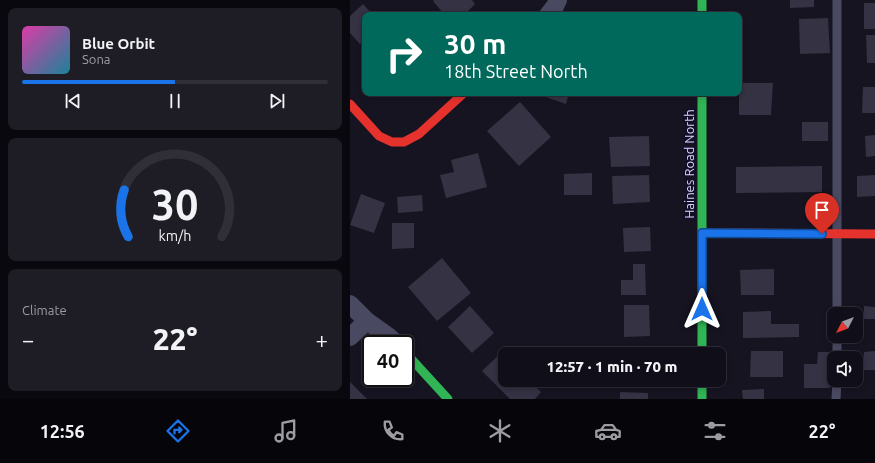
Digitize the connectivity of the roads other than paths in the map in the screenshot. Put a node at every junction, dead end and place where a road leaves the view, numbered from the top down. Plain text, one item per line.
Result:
1 (558, 0) edge
2 (702, 0) edge
3 (837, 0) edge
4 (550, 12) edge
5 (702, 12) edge
6 (461, 96) edge
7 (702, 96) edge
8 (350, 104) edge
9 (702, 233) junction
10 (837, 234) junction
11 (875, 234) edge
12 (350, 304) edge
13 (837, 307) edge
14 (367, 321) junction
15 (387, 335) edge
16 (350, 337) edge
17 (702, 347) edge
18 (414, 362) edge
19 (702, 387) edge
20 (836, 387) edge
21 (448, 399) edge
22 (702, 399) edge
23 (836, 399) edge

1 - 4 street
2 - 5 street
3 - 10 lane
6 - 8 street
7 - 9 street, Haines Road North
9 - 10 street
9 - 17 street, Haines Road North
10 - 11 street
10 - 13 lane
12 - 14 street
14 - 15 street
14 - 16 street
18 - 21 street
19 - 22 street
20 - 23 lane

